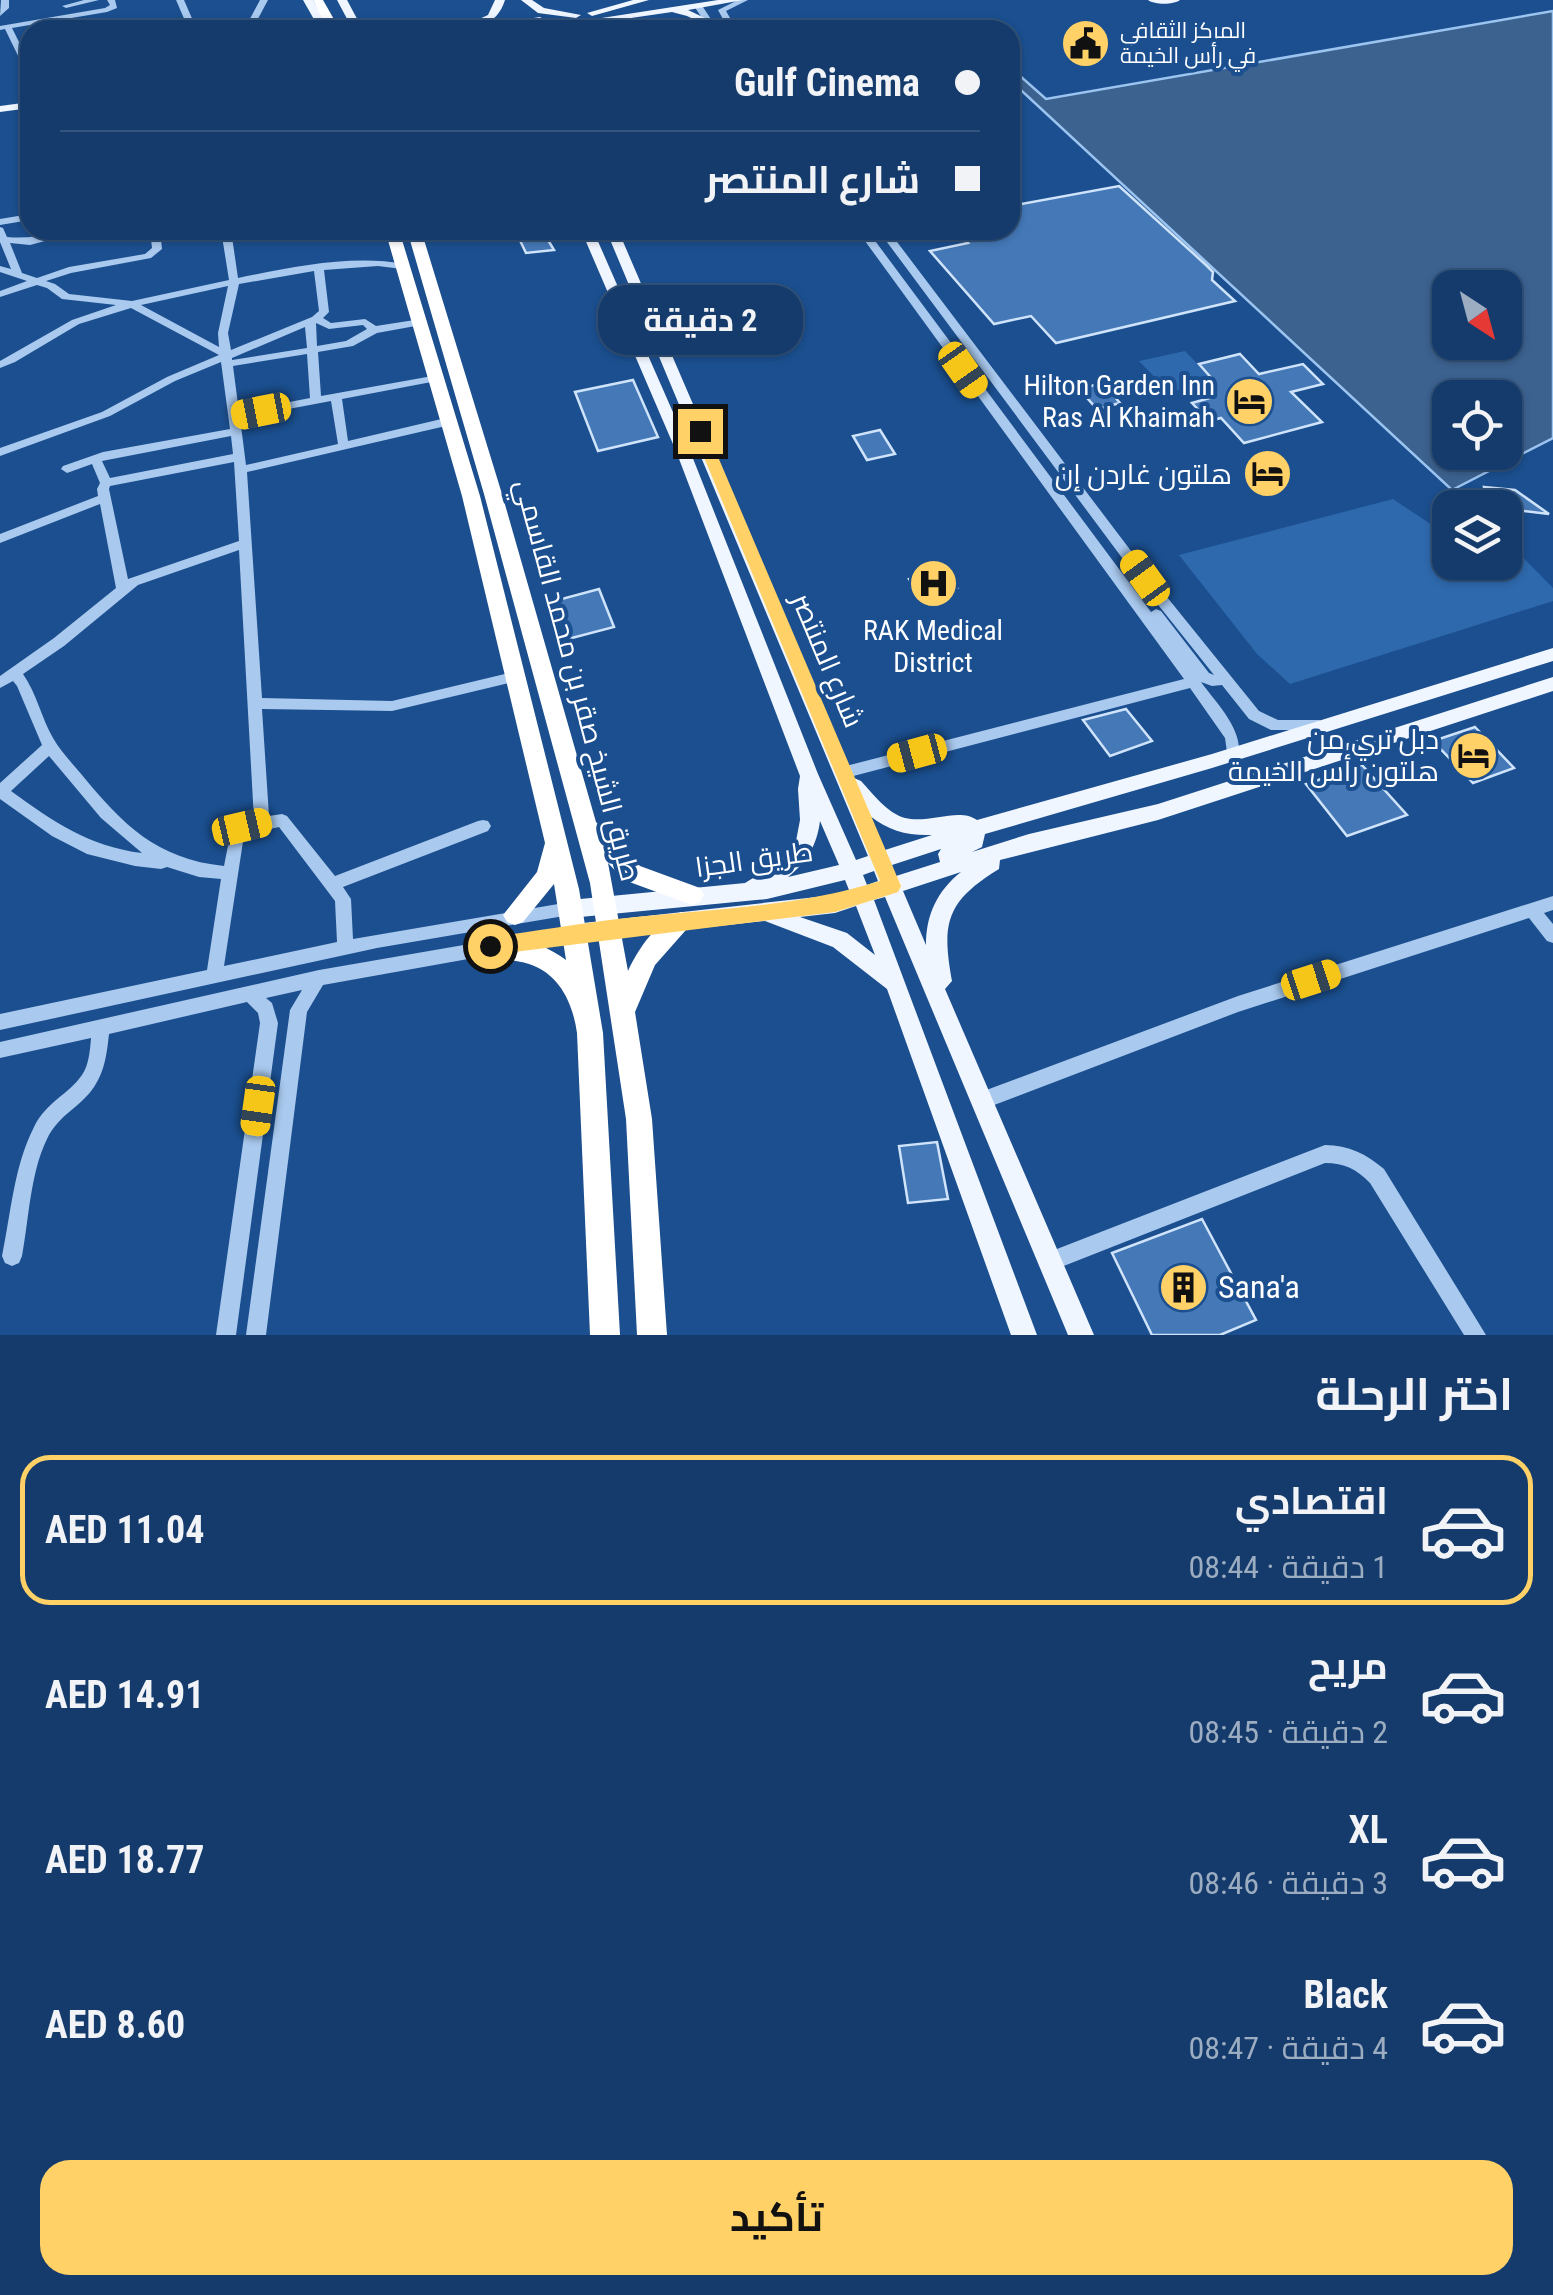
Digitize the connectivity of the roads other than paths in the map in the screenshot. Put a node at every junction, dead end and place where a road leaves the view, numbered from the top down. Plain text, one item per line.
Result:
1 (5, 0) edge
2 (95, 0) edge
3 (112, 0) edge
4 (524, 0) edge
5 (644, 0) edge
6 (684, 0) edge
7 (741, 0) edge
8 (1153, 0) edge
9 (1174, 0) edge
10 (65, 3) edge
11 (700, 3) edge
12 (0, 14) edge
13 (640, 14) junction
14 (590, 16) junction
15 (70, 18) junction
16 (63, 20) edge
17 (569, 20) edge
18 (581, 20) edge
19 (700, 20) edge
20 (728, 20) edge
21 (4, 28) edge
22 (20, 54) edge
23 (1, 233) edge
24 (24, 240) edge
25 (39, 240) edge
26 (156, 240) edge
27 (228, 240) edge
28 (417, 240) edge
29 (591, 240) edge
30 (616, 240) edge
31 (869, 240) edge
32 (891, 240) edge
33 (30, 242) junction
34 (397, 247) edge
35 (10, 256) junction
36 (376, 260) junction
37 (0, 269) edge
38 (319, 269) junction
39 (18, 275) junction
40 (36, 280) junction
41 (234, 282) junction
42 (0, 294) edge
43 (132, 304) junction
44 (313, 320) junction
45 (420, 322) junction
46 (374, 330) junction
47 (943, 342) junction
48 (312, 350) junction
49 (226, 359) junction
50 (0, 365) edge
51 (991, 373) junction
52 (438, 378) junction
53 (336, 397) junction
54 (316, 401) junction
55 (234, 416) junction
56 (450, 421) junction
57 (236, 431) junction
58 (343, 443) junction
59 (0, 452) edge
60 (94, 459) junction
61 (240, 464) junction
62 (67, 468) dead end
63 (105, 490) junction
64 (1072, 512) junction
65 (0, 539) edge
66 (245, 542) junction
67 (1132, 561) junction
68 (122, 589) junction
69 (1135, 598) junction
70 (1553, 654) edge
71 (15, 673) junction
72 (517, 676) junction
73 (1224, 679) junction
74 (1193, 682) junction
75 (0, 683) edge
76 (1553, 684) edge
77 (255, 703) junction
78 (1325, 726) junction
79 (50, 746) junction
80 (1233, 755) junction
81 (1212, 761) junction
82 (842, 773) junction
83 (809, 774) junction
84 (0, 792) edge
85 (1024, 812) junction
86 (1158, 812) junction
87 (262, 822) junction
88 (585, 823) junction
89 (482, 826) dead end
90 (976, 828) junction
91 (1029, 842) junction
92 (556, 843) junction
93 (880, 860) junction
94 (165, 862) junction
95 (952, 868) junction
96 (850, 870) junction
97 (229, 874) junction
98 (332, 884) junction
99 (891, 886) junction
100 (740, 892) junction
101 (692, 895) junction
102 (861, 895) junction
103 (1553, 902) edge
104 (1532, 910) junction
105 (759, 915) junction
106 (516, 916) junction
107 (608, 916) junction
108 (572, 921) junction
109 (680, 922) junction
110 (1553, 936) edge
111 (490, 946) junction
112 (345, 948) junction
113 (214, 976) junction
114 (319, 978) junction
115 (899, 988) junction
116 (249, 993) junction
117 (587, 1011) junction
118 (622, 1017) junction
119 (0, 1022) edge
120 (950, 1026) junction
121 (101, 1027) junction
122 (0, 1050) edge
123 (292, 1060) junction
124 (264, 1066) junction
125 (981, 1101) junction
126 (12, 1256) dead end
127 (1051, 1261) junction
128 (226, 1335) edge
129 (256, 1335) edge
130 (605, 1335) edge
131 (652, 1335) edge
132 (1024, 1335) edge
133 (1081, 1335) edge
134 (1476, 1335) edge

1 - 12 street
2 - 10 street
3 - 15 street
4 - 14 main road
5 - 14 main road
6 - 14 main road
7 - 11 main road
7 - 20 street
8 - 9 main road
10 - 15 street
11 - 13 main road
13 - 14 main road
13 - 19 main road
14 - 17 main road
14 - 18 main road
15 - 16 street
21 - 22 street
23 - 35 street
24 - 33 street
25 - 33 street
26 - 40 street
27 - 41 street
28 - 88 highway, طريق الشيخ صقر بن محمد القاسمي
29 - 83 main road
30 - 82 main road, شارع المنتصر
31 - 47 street
32 - 51 street
33 - 35 street
34 - 36 street
34 - 36 street
34 - 45 highway, طريق الشيخ صقر بن محمد القاسمي
35 - 39 street
36 - 38 street
37 - 39 street
38 - 41 street
38 - 44 street
39 - 40 street
40 - 42 street
40 - 43 street
41 - 43 street
41 - 49 street
43 - 49 street
43 - 50 street
44 - 46 street
44 - 48 street
44 - 49 street
45 - 46 street
45 - 52 highway, طريق الشيخ صقر بن محمد القاسمي
46 - 48 street
47 - 51 street
47 - 64 street
48 - 49 street
48 - 54 street
49 - 55 street
49 - 59 street
51 - 67 street
52 - 53 street
52 - 56 highway, طريق الشيخ صقر بن محمد القاسمي
53 - 54 street
53 - 58 street
54 - 55 street
55 - 57 street
56 - 58 street
56 - 72 highway, طريق الشيخ صقر بن محمد القاسمي
57 - 60 street
57 - 61 street
58 - 61 street
60 - 62 street
60 - 63 street
61 - 63 street
61 - 66 street
63 - 65 street
63 - 68 street
64 - 67 street
64 - 69 street
66 - 68 street
66 - 77 street
67 - 73 street
68 - 71 street
69 - 73 street
69 - 74 street
70 - 78 main road, طريق الجزا
71 - 75 street
71 - 79 street
72 - 77 street
72 - 92 highway, طريق الشيخ صقر بن محمد القاسمي
73 - 78 street
74 - 80 street
74 - 82 street
76 - 86 main road, طريق الجزا
77 - 87 street
78 - 80 main road, طريق الجزا
79 - 84 street
79 - 94 street
80 - 81 main road, طريق الجزا
81 - 85 main road, طريق الجزا
81 - 86 main road
82 - 85 main road
82 - 93 main road, شارع المنتصر
83 - 96 main road
83 - 100 main road
84 - 94 street
85 - 90 main road, طريق الجزا
86 - 91 main road, طريق الجزا
87 - 97 street
87 - 98 street
88 - 101 highway
88 - 107 highway, طريق الشيخ صقر بن محمد القاسمي
89 - 98 street
90 - 93 main road, طريق الجزا
90 - 95 main road
91 - 95 main road, طريق الجزا
91 - 120 main road
92 - 106 highway
92 - 108 highway, طريق الشيخ صقر بن محمد القاسمي
93 - 96 main road, طريق الجزا
93 - 99 main road, شارع المنتصر
94 - 97 street
95 - 99 main road, طريق الجزا
96 - 100 main road, طريق الجزا
96 - 102 main road
97 - 113 street
98 - 112 street
99 - 102 main road, طريق الجزا
99 - 120 main road, شارع المنتصر
100 - 101 main road, طريق الجزا
101 - 107 main road, طريق الجزا
102 - 105 main road, طريق الجزا
102 - 115 main road
103 - 104 street
104 - 110 street
104 - 125 street
105 - 109 main road, طريق الجزا
105 - 115 main road
106 - 108 street, طريق الجزا
106 - 112 street, طريق الجزا
107 - 108 main road, طريق الجزا
107 - 109 main road, طريق الجزا
107 - 118 highway, طريق الشيخ صقر بن محمد القاسمي
108 - 111 street, طريق الجزا
108 - 117 highway, طريق الشيخ صقر بن محمد القاسمي
109 - 118 highway
111 - 114 street, طريق الجزا
111 - 117 highway
112 - 113 street, طريق الجزا
113 - 119 street, طريق الجزا
114 - 116 street, طريق الجزا
114 - 123 street
115 - 132 main road
116 - 121 street, طريق الجزا
116 - 124 street
117 - 130 highway, طريق الشيخ صقر بن محمد القاسمي
118 - 131 highway, طريق الشيخ صقر بن محمد القاسمي
120 - 125 main road, شارع المنتصر
121 - 122 street, طريق الجزا
121 - 126 street
123 - 124 street
123 - 129 street
124 - 128 street
125 - 127 main road, شارع المنتصر
127 - 133 main road, شارع المنتصر
127 - 134 street

